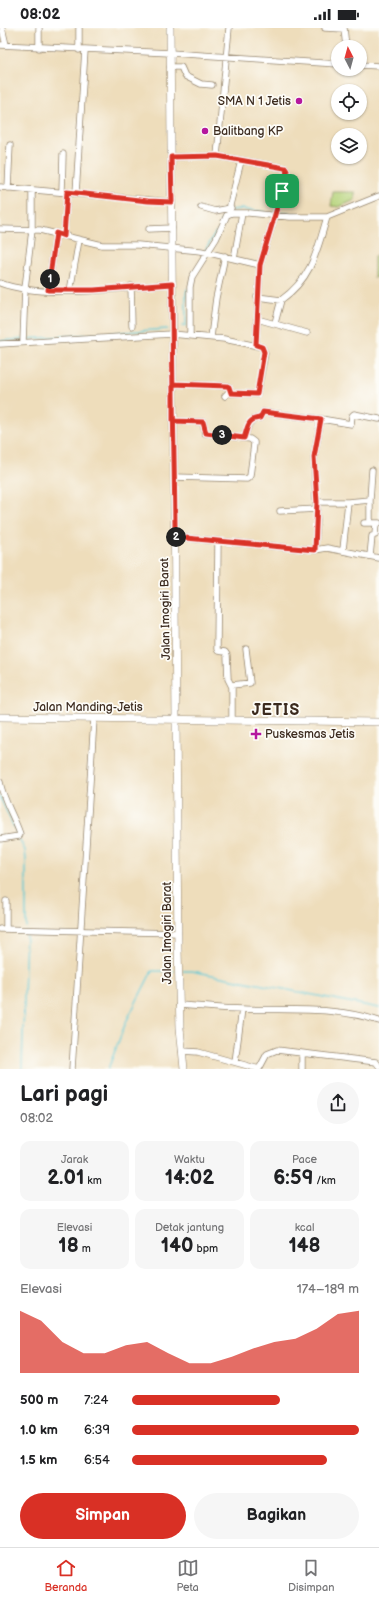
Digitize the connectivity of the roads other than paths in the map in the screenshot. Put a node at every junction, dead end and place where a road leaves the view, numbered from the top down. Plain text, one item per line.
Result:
1 (2, 28) edge
2 (39, 28) edge
3 (79, 28) edge
4 (170, 28) edge
5 (229, 28) edge
6 (326, 28) edge
7 (344, 28) edge
8 (345, 40) edge
9 (3, 45) edge
10 (38, 48) junction
11 (79, 50) junction
12 (85, 50) junction
13 (170, 53) junction
14 (226, 57) junction
15 (331, 64) edge
16 (367, 65) edge
17 (170, 66) junction
18 (379, 66) edge
19 (212, 85) dead end
20 (10, 145) dead end
21 (63, 154) dead end
22 (217, 156) junction
23 (171, 157) junction
24 (241, 161) junction
25 (0, 187) edge
26 (8, 188) junction
27 (32, 190) junction
28 (64, 192) junction
29 (76, 193) junction
30 (379, 196) edge
31 (172, 202) junction
32 (201, 207) dead end
33 (231, 210) junction
34 (242, 213) junction
35 (274, 215) junction
36 (327, 217) junction
37 (172, 228) junction
38 (0, 229) edge
39 (149, 229) dead end
40 (32, 230) junction
41 (56, 233) junction
42 (64, 236) junction
43 (79, 240) junction
44 (171, 248) junction
45 (205, 251) junction
46 (225, 256) junction
47 (234, 259) junction
48 (260, 265) junction
49 (0, 283) edge
50 (172, 284) junction
51 (131, 286) junction
52 (25, 288) junction
53 (48, 290) junction
54 (70, 291) junction
55 (257, 297) junction
56 (281, 300) junction
57 (257, 319) junction
58 (275, 323) junction
59 (132, 326) dead end
60 (307, 333) dead end
61 (172, 334) junction
62 (190, 335) junction
63 (211, 337) junction
64 (23, 339) junction
65 (0, 344) edge
66 (256, 345) junction
67 (173, 384) junction
68 (321, 419) junction
69 (379, 419) edge
70 (173, 421) junction
71 (244, 438) junction
72 (372, 470) dead end
73 (174, 477) junction
74 (370, 500) junction
75 (317, 502) junction
76 (348, 502) junction
77 (317, 509) junction
78 (280, 511) dead end
79 (364, 523) dead end
80 (375, 523) edge
81 (175, 537) junction
82 (218, 541) junction
83 (315, 550) junction
84 (343, 550) junction
85 (370, 556) junction
86 (379, 558) edge
87 (246, 649) dead end
88 (232, 685) junction
89 (0, 717) edge
90 (94, 719) junction
91 (177, 719) junction
92 (232, 720) junction
93 (379, 722) edge
94 (0, 782) edge
95 (0, 839) edge
96 (6, 900) dead end
97 (3, 929) edge
98 (80, 932) junction
99 (178, 933) junction
100 (179, 1005) junction
101 (242, 1009) junction
102 (379, 1021) edge
103 (182, 1051) junction
104 (302, 1054) junction
105 (235, 1062) junction
106 (379, 1067) edge
107 (72, 1069) edge
108 (184, 1069) edge
109 (302, 1069) edge

1 - 9 street
2 - 10 street
3 - 11 street
4 - 13 main road, Jalan Imogiri Barat
5 - 14 street
6 - 7 street
7 - 8 street
9 - 10 street
10 - 11 street
11 - 12 street
12 - 13 street
12 - 29 street
13 - 14 street
13 - 17 main road, Jalan Imogiri Barat
14 - 15 street
14 - 22 street
16 - 18 street
17 - 19 street
17 - 23 main road, Jalan Imogiri Barat
20 - 26 street
21 - 28 street
22 - 23 street
22 - 24 street
23 - 31 main road, Jalan Imogiri Barat
24 - 33 street
24 - 35 street
25 - 26 street
26 - 27 street
27 - 28 street
27 - 40 street
28 - 29 street
28 - 42 street
29 - 31 street
30 - 36 street
31 - 37 main road, Jalan Imogiri Barat
32 - 33 street
33 - 34 street
33 - 45 street
34 - 35 street
34 - 47 street
35 - 36 street
35 - 48 street
36 - 56 street
37 - 39 street
37 - 44 main road, Jalan Imogiri Barat
38 - 40 street
40 - 41 street
40 - 52 street
41 - 42 street
41 - 53 street
42 - 43 street
43 - 44 street
43 - 54 street
44 - 45 street
44 - 50 main road, Jalan Imogiri Barat
45 - 46 street
45 - 62 street
46 - 47 street
46 - 63 street
47 - 48 street
48 - 55 street
49 - 52 street
50 - 51 street
50 - 61 main road, Jalan Imogiri Barat
51 - 54 street
51 - 59 street
52 - 53 street
52 - 64 street
53 - 54 street
55 - 56 street
55 - 57 street
56 - 58 street
57 - 58 street
57 - 66 street
58 - 60 street
61 - 62 street
61 - 64 street
61 - 67 main road, Jalan Imogiri Barat
62 - 63 street
63 - 66 street
64 - 65 street
66 - 67 street
67 - 70 main road, Jalan Imogiri Barat
68 - 69 street
68 - 71 street
68 - 75 street
70 - 71 street
70 - 73 main road, Jalan Imogiri Barat
71 - 73 street
72 - 74 street
73 - 81 main road, Jalan Imogiri Barat
74 - 76 street
74 - 80 street
75 - 76 street
75 - 77 street
76 - 84 street
77 - 78 street
77 - 83 street
79 - 80 street
80 - 85 street
81 - 82 street
81 - 91 main road, Jalan Imogiri Barat
82 - 83 street
82 - 88 street
83 - 84 street
84 - 85 street
85 - 86 street
87 - 88 street
88 - 92 street
89 - 90 main road, Jalan Manding-Jetis
90 - 91 main road, Jalan Manding-Jetis
90 - 98 street
91 - 92 main road, Jalan Manding-Jetis
91 - 99 main road, Jalan Imogiri Barat
92 - 93 main road, Jalan Manding-Jetis
94 - 95 street
96 - 97 street
97 - 98 street
98 - 99 street
98 - 107 street
99 - 100 main road, Jalan Imogiri Barat
100 - 101 street
100 - 103 main road, Jalan Imogiri Barat
101 - 102 street
101 - 105 street
103 - 105 street
103 - 108 main road, Jalan Imogiri Barat
104 - 105 street
104 - 106 street
104 - 109 street

